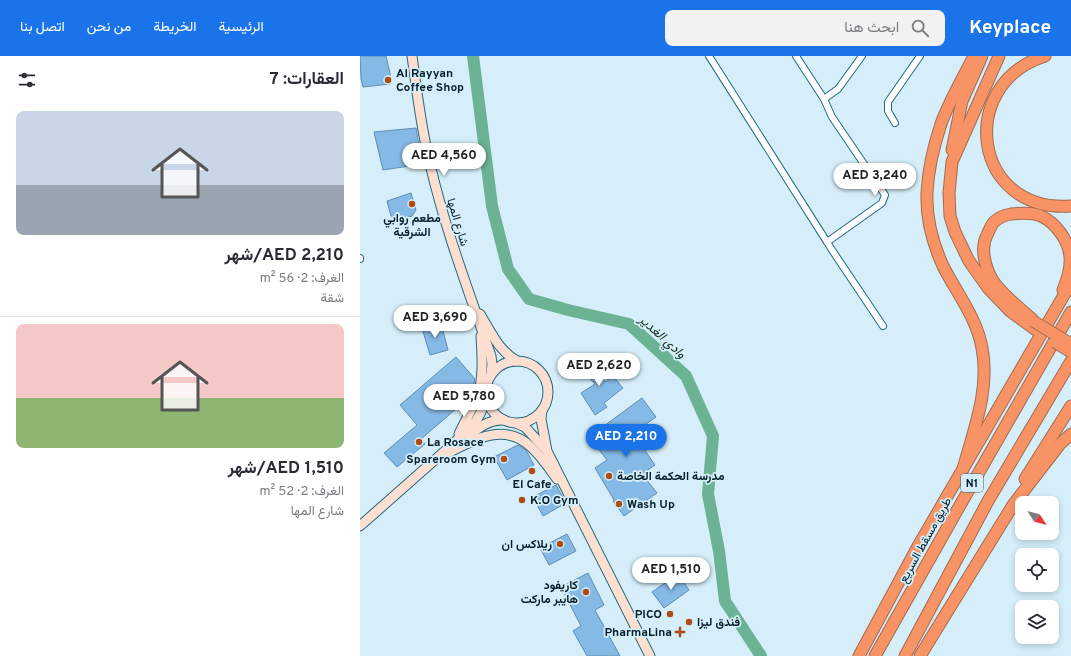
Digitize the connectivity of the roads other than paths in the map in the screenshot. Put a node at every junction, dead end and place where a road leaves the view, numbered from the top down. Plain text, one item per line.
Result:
1 (412, 56) edge
2 (709, 56) edge
3 (796, 56) edge
4 (862, 56) edge
5 (920, 56) edge
6 (974, 56) edge
7 (982, 56) edge
8 (999, 56) edge
9 (1045, 56) edge
10 (824, 99) junction
11 (895, 123) dead end
12 (952, 162) junction
13 (1071, 206) edge
14 (828, 242) junction
15 (1071, 284) edge
16 (472, 299) junction
17 (1071, 312) edge
18 (1051, 318) junction
19 (1035, 325) junction
20 (480, 326) junction
21 (883, 326) dead end
22 (1071, 344) edge
23 (1071, 352) edge
24 (517, 360) junction
25 (1071, 361) edge
26 (491, 374) junction
27 (485, 399) junction
28 (1071, 406) edge
29 (542, 410) junction
30 (504, 420) junction
31 (518, 424) junction
32 (1071, 434) edge
33 (455, 442) junction
34 (547, 450) junction
35 (448, 453) junction
36 (428, 467) junction
37 (963, 469) junction
38 (568, 493) junction
39 (1013, 505) junction
40 (360, 526) edge
41 (650, 656) edge
42 (859, 656) edge
43 (875, 656) edge
44 (905, 656) edge
45 (920, 656) edge

1 - 16 street, شارع المها
2 - 14 street
3 - 10 street
4 - 10 street
5 - 11 street
6 - 37 highway
7 - 12 highway
8 - 12 highway
9 - 13 highway
10 - 14 street
12 - 19 highway
14 - 21 street
15 - 18 highway
16 - 20 street, شارع المها
16 - 24 street, شارع المها
17 - 43 highway, طريق مسقط السريع / N1
18 - 19 highway
18 - 37 highway
19 - 22 highway, bridge
19 - 23 highway, bridge
20 - 26 street, شارع المها
20 - 33 street
24 - 26 street
24 - 29 street
25 - 44 highway, N1
26 - 27 street
27 - 30 street
27 - 33 street
28 - 39 highway
29 - 31 street
29 - 34 street
30 - 31 street
30 - 35 street
31 - 34 street
32 - 39 highway
33 - 36 street
34 - 38 street
35 - 36 street
35 - 38 street
36 - 40 street
37 - 42 highway
38 - 41 street
39 - 45 highway

